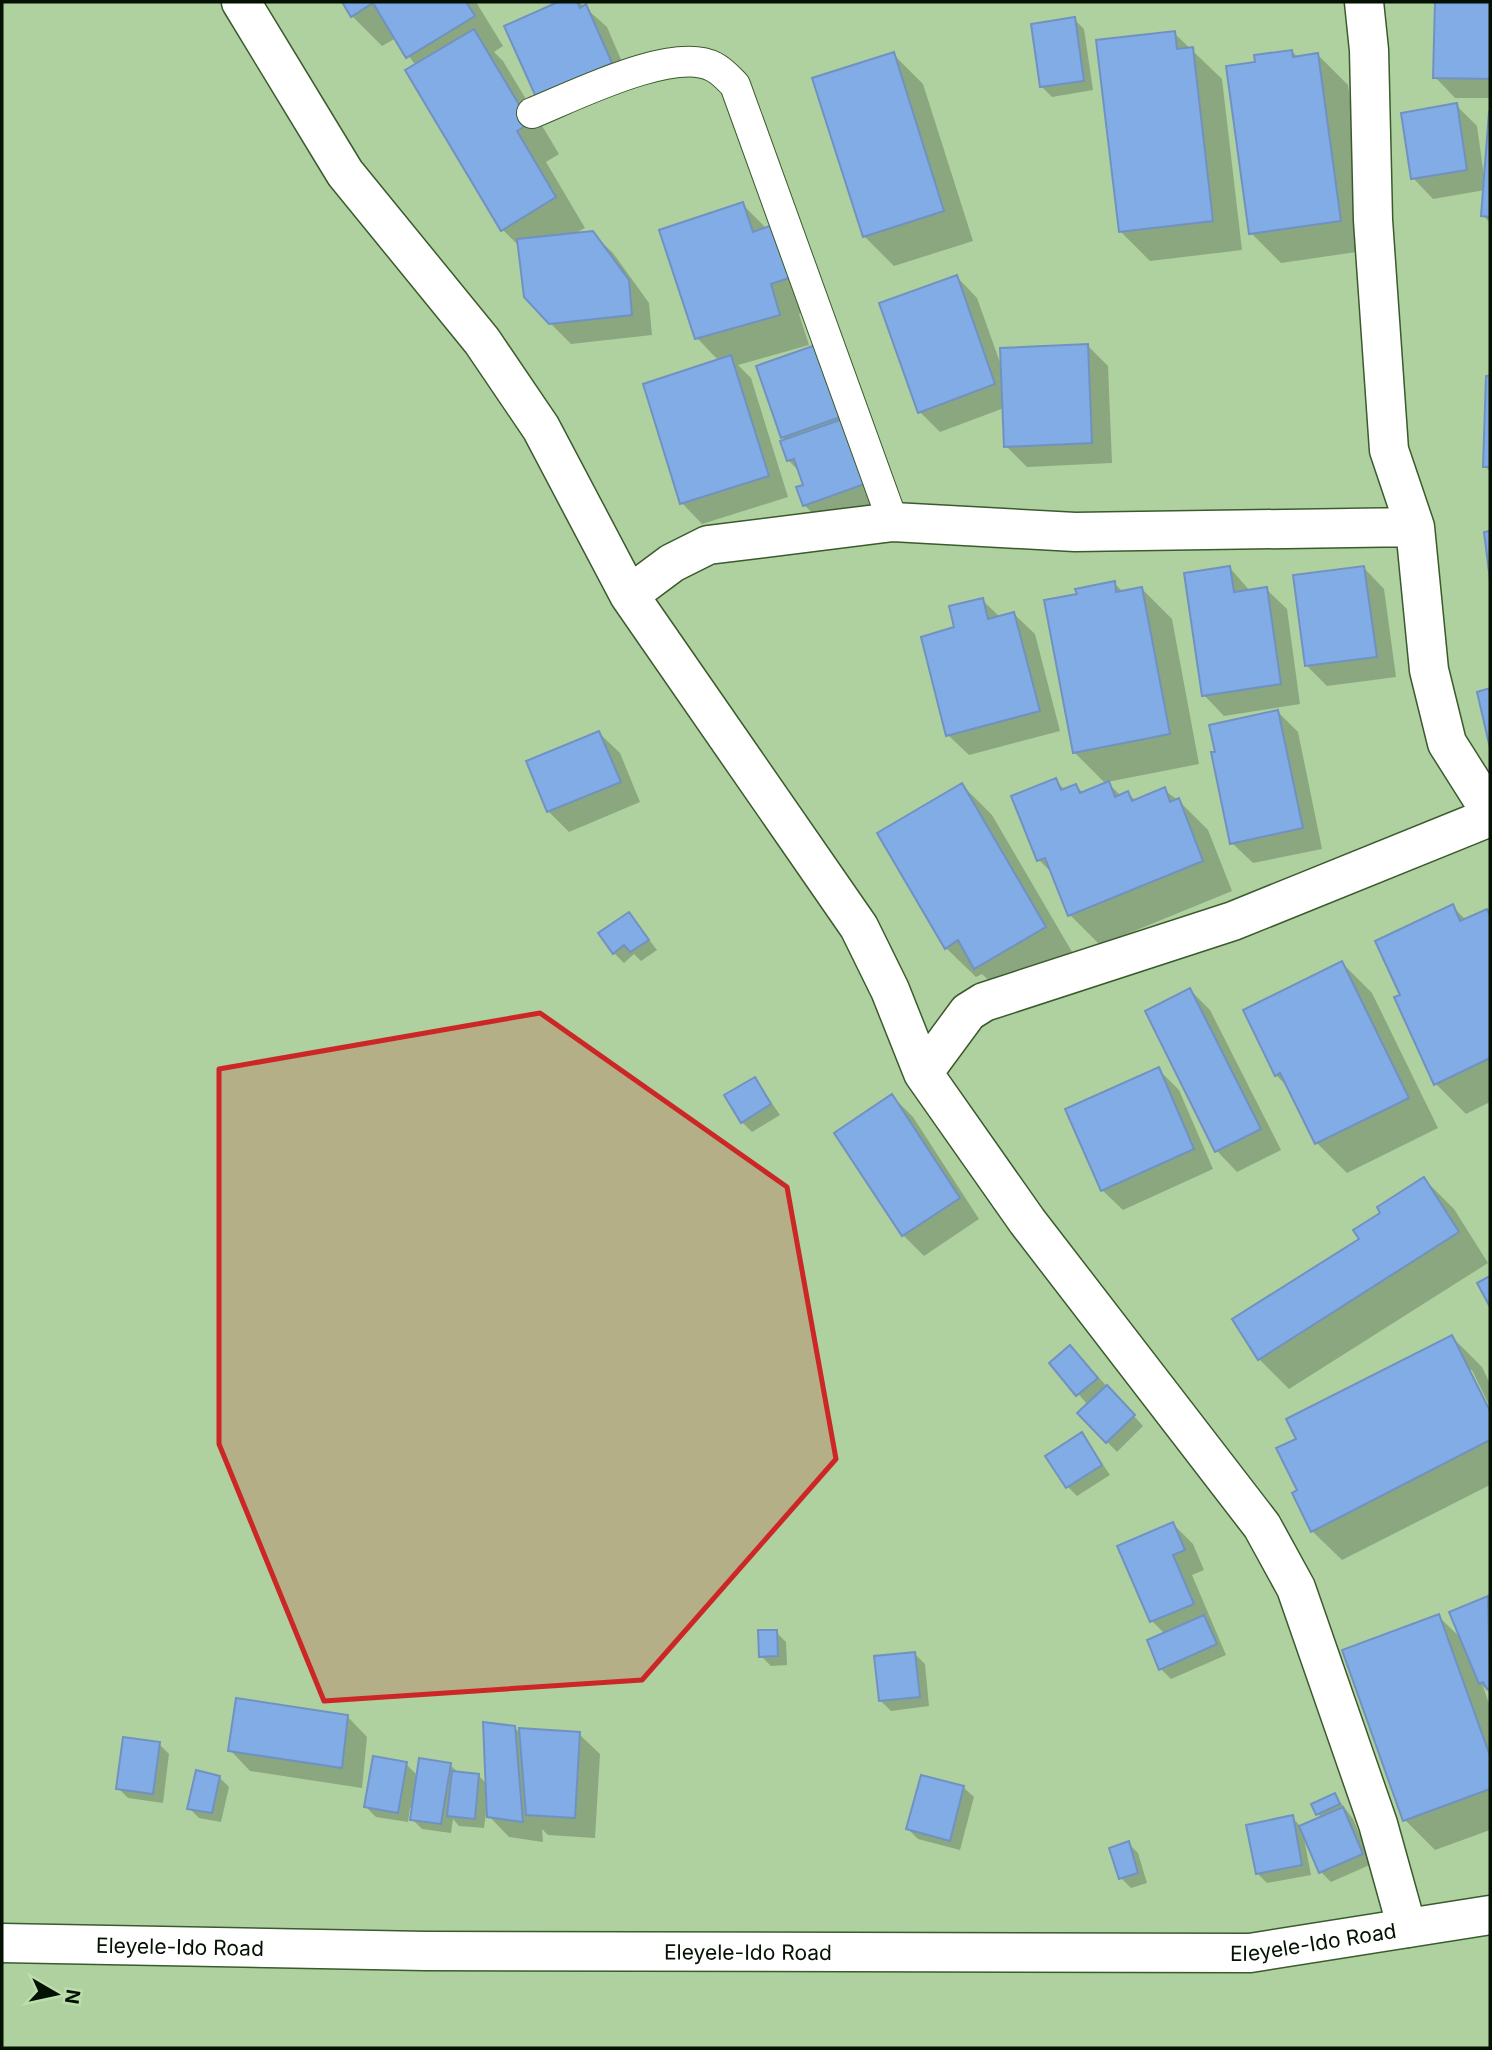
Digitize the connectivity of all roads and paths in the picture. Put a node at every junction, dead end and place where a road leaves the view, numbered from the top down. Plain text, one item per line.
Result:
1 (241, 2) edge
2 (1364, 2) edge
3 (532, 113) dead end
4 (893, 522) junction
5 (1415, 527) junction
6 (629, 595) junction
7 (1490, 811) edge
8 (1490, 817) edge
9 (923, 1073) junction
10 (1490, 1915) edge
11 (1407, 1928) junction
12 (2, 1943) edge

1 - 6 street
2 - 5 street
3 - 4 lane
4 - 5 street
4 - 6 street
5 - 7 street
6 - 9 street
8 - 9 street
9 - 11 street
10 - 11 street, Eleyele-Ido Road
11 - 12 street, Eleyele-Ido Road

